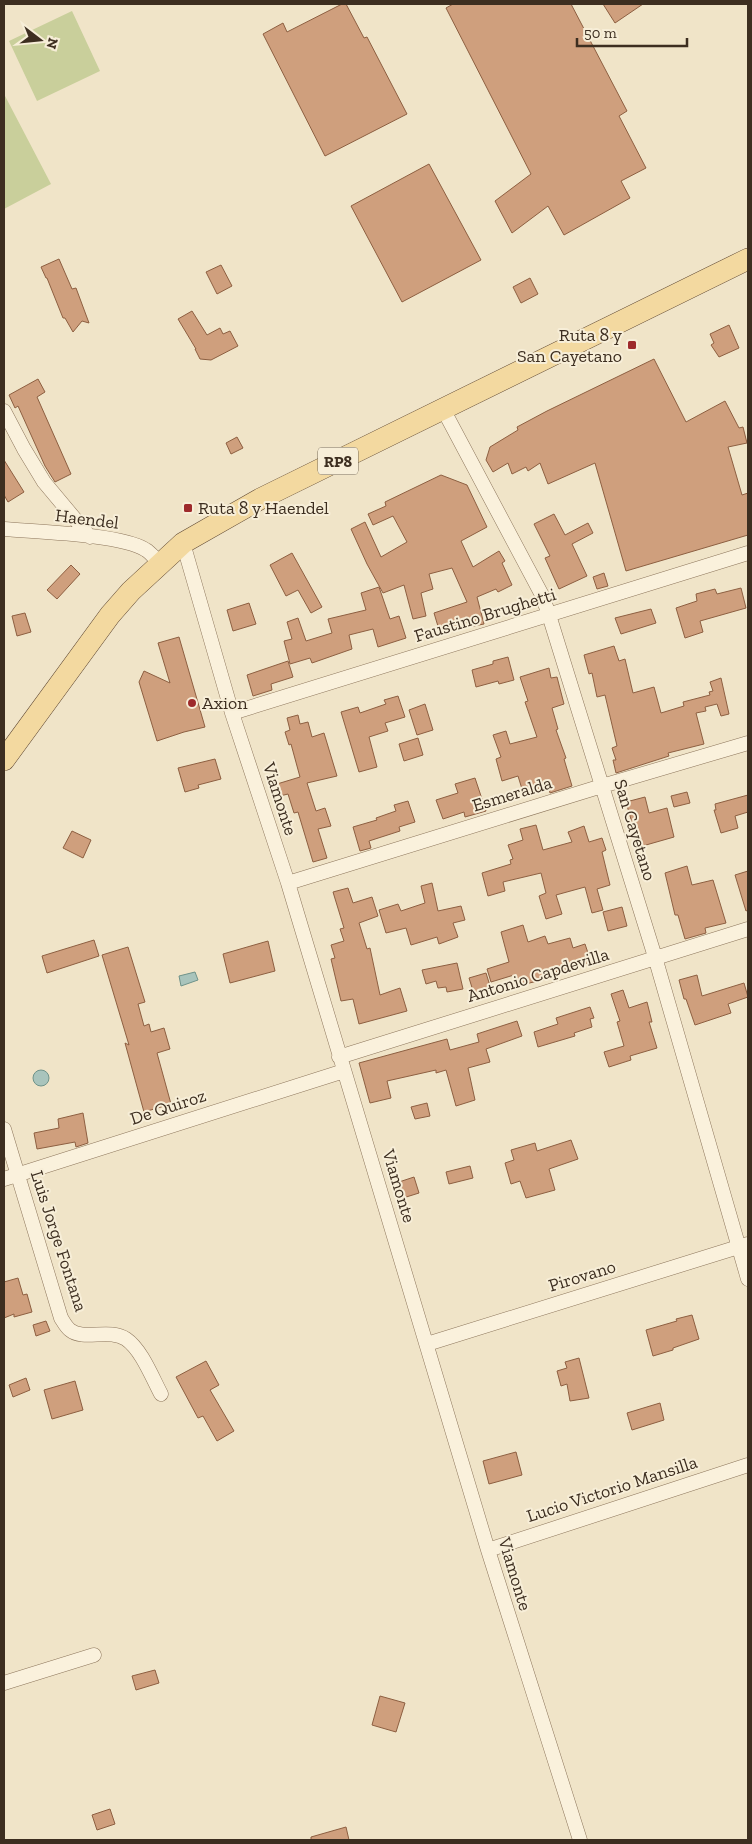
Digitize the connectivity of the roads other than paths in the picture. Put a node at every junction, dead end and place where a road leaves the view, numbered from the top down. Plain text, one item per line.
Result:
1 (748, 259) edge
2 (443, 409) junction
3 (4, 411) edge
4 (4, 529) edge
5 (90, 537) junction
6 (183, 543) junction
7 (748, 553) edge
8 (160, 563) junction
9 (549, 615) junction
10 (232, 713) junction
11 (748, 743) edge
12 (4, 760) edge
13 (602, 786) junction
14 (288, 883) junction
15 (748, 929) edge
16 (655, 957) junction
17 (339, 1057) junction
18 (344, 1071) junction
19 (4, 1130) edge
20 (18, 1175) junction
21 (4, 1179) edge
22 (743, 1246) edge
23 (748, 1279) edge
24 (427, 1344) junction
25 (161, 1394) dead end
26 (748, 1465) edge
27 (488, 1550) junction
28 (94, 1655) dead end
29 (4, 1684) edge
30 (580, 1840) edge

1 - 2 main road, RP8
2 - 6 main road, RP8
2 - 9 street, San Cayetano
3 - 5 street
4 - 5 street, Haendel
5 - 8 street, Haendel
6 - 8 main road, RP8
6 - 10 street, Viamonte
7 - 9 street, Faustino Brughetti
8 - 12 main road, RP8
9 - 10 street, Faustino Brughetti
9 - 13 street, San Cayetano
10 - 14 street, Viamonte
11 - 13 street, Esmeralda
13 - 14 street, Esmeralda
13 - 16 street, San Cayetano
14 - 17 street, Viamonte
15 - 16 street, Antonio Capdevilla
16 - 17 street, Antonio Capdevilla
16 - 22 street, San Cayetano
17 - 18 street, Viamonte
18 - 20 street, De Quiroz
18 - 24 street, Viamonte
19 - 20 street, Luis Jorge Fontana
20 - 21 street, De Quiroz
20 - 25 street, Luis Jorge Fontana
22 - 23 street, San Cayetano
22 - 24 street, Pirovano
24 - 27 street, Viamonte
26 - 27 street, Lucio Victorio Mansilla
27 - 30 street, Viamonte
28 - 29 street

